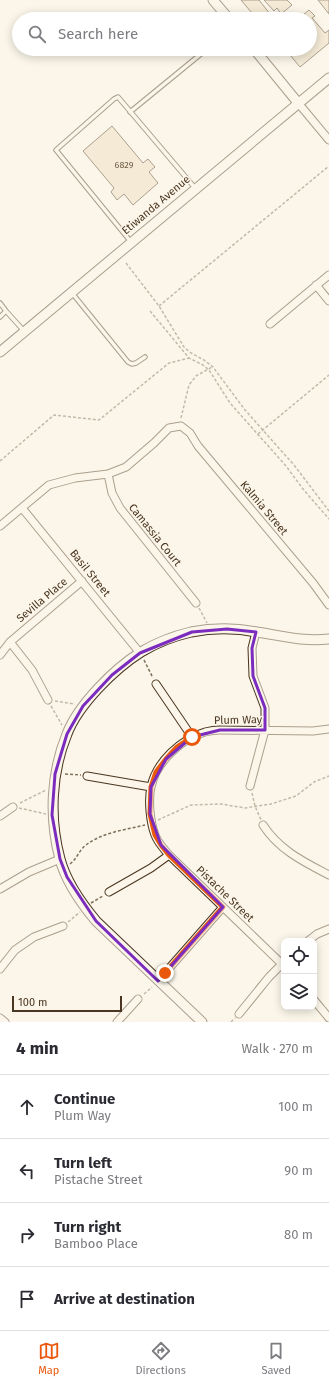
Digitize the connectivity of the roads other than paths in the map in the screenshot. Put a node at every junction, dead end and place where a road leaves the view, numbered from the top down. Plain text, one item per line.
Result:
1 (213, 0) edge
2 (223, 12) edge
3 (198, 56) edge
4 (260, 56) edge
5 (329, 78) edge
6 (299, 104) junction
7 (130, 112) junction
8 (329, 140) edge
9 (195, 189) junction
10 (131, 242) junction
11 (329, 275) edge
12 (316, 285) junction
13 (72, 292) junction
14 (329, 301) edge
15 (0, 303) edge
16 (6, 311) junction
17 (0, 316) edge
18 (270, 324) dead end
19 (24, 332) junction
20 (0, 352) edge
21 (145, 357) dead end
22 (108, 474) junction
23 (22, 508) junction
24 (0, 526) edge
25 (82, 581) junction
26 (196, 603) road end
27 (329, 605) edge
28 (256, 632) junction
29 (329, 639) edge
30 (10, 642) junction
31 (140, 653) junction
32 (0, 655) edge
33 (156, 684) road end
34 (48, 700) road end
35 (329, 728) edge
36 (265, 730) junction
37 (192, 737) junction
38 (87, 776) road end
39 (250, 786) road end
40 (151, 787) junction
41 (13, 807) road end
42 (0, 816) edge
43 (263, 825) road end
44 (155, 835) joint
45 (169, 855) junction
46 (61, 863) junction
47 (329, 875) edge
48 (0, 889) edge
49 (108, 892) dead end
50 (223, 907) junction
51 (63, 926) dead end
52 (329, 929) edge
53 (312, 938) edge
54 (281, 962) edge
55 (281, 966) edge
56 (0, 969) edge
57 (155, 984) junction
58 (138, 999) road end
59 (317, 1004) edge
60 (239, 1014) dead end
61 (0, 1018) edge
62 (329, 1018) edge
63 (5, 1022) edge
64 (117, 1022) edge
65 (202, 1022) edge

1 - 2 street
3 - 7 lane
4 - 6 street
5 - 6 street, Etiwanda Avenue
6 - 8 street
6 - 9 street, Etiwanda Avenue
7 - 9 lane
7 - 10 lane
9 - 10 street, Etiwanda Avenue
10 - 13 street, Etiwanda Avenue
11 - 12 street
12 - 14 street
12 - 18 street
13 - 19 street, Etiwanda Avenue
13 - 21 lane
15 - 16 lane
16 - 17 lane
16 - 19 lane
19 - 20 street, Etiwanda Avenue
22 - 23 street
22 - 26 street, Camassia Court
22 - 27 street, Kalmia Street
23 - 24 street
23 - 25 street, Basil Street
25 - 30 street, Sevilla Place
25 - 31 street, Basil Street
28 - 29 street
28 - 31 street
28 - 36 street
30 - 32 street, Sevilla Place
30 - 34 street
31 - 46 street
33 - 37 street
35 - 36 street, Plum Way
36 - 37 street, Plum Way
36 - 39 street
37 - 40 street, Plum Way
38 - 40 street
40 - 44 street, Plum Way
41 - 42 street
43 - 47 street
44 - 45 street, Pistache Street
45 - 49 street
45 - 50 street, Pistache Street
46 - 48 street
46 - 57 street
50 - 54 street, Pistache Street
50 - 57 street
51 - 56 street
52 - 53 street
55 - 60 street
57 - 65 street
58 - 64 street
59 - 62 street
61 - 63 street

